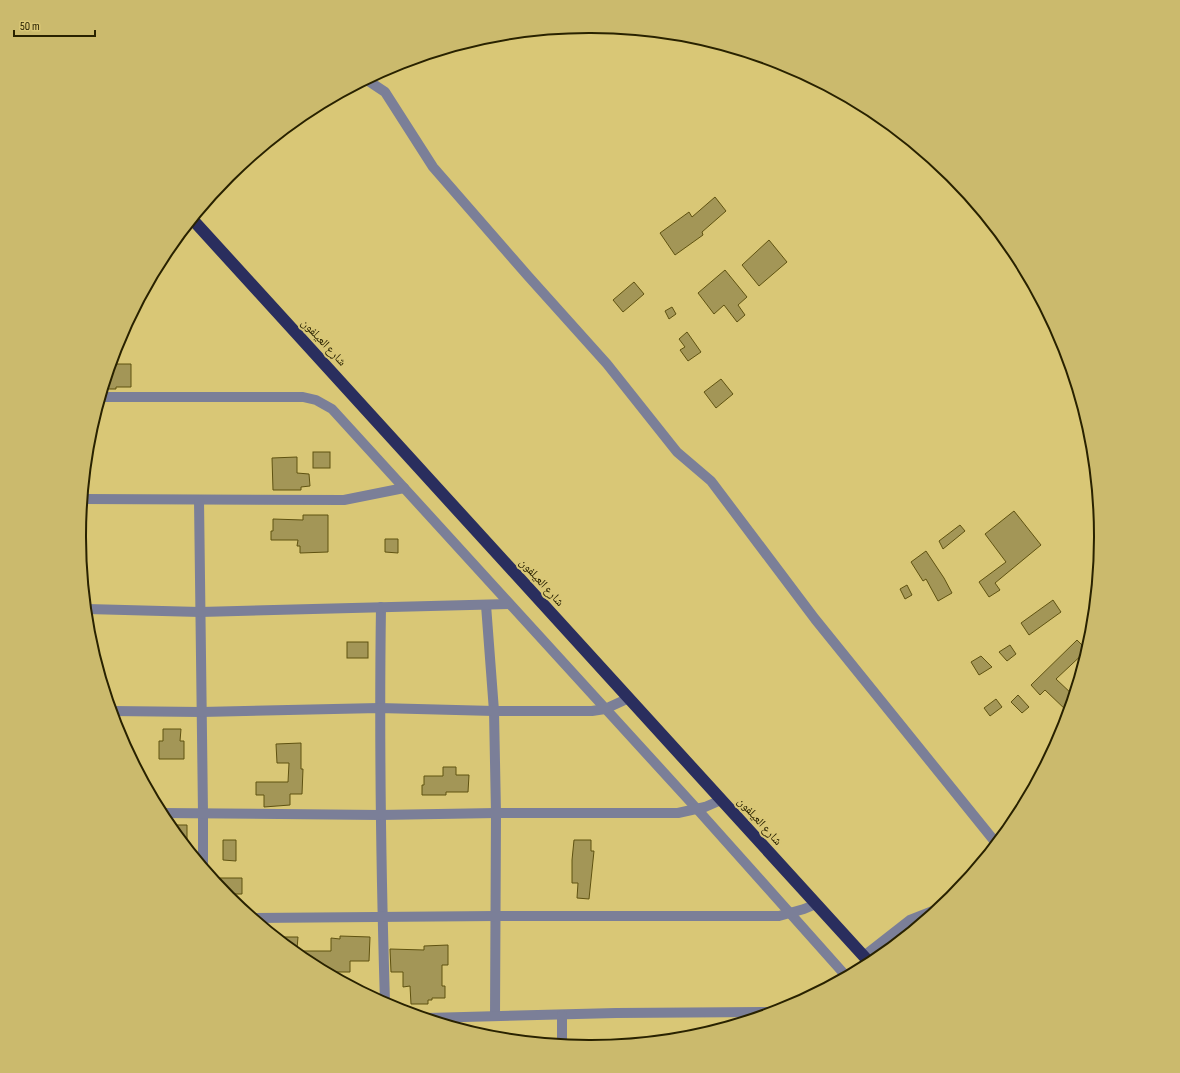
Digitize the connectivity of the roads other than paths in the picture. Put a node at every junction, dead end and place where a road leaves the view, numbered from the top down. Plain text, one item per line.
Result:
1 (371, 83) edge
2 (196, 224) edge
3 (107, 397) edge
4 (404, 488) junction
5 (88, 499) edge
6 (199, 500) junction
7 (509, 604) junction
8 (486, 605) junction
9 (380, 608) junction
10 (92, 609) edge
11 (200, 612) junction
12 (629, 698) junction
13 (379, 708) junction
14 (605, 709) junction
15 (118, 711) edge
16 (494, 711) junction
17 (202, 712) junction
18 (721, 800) junction
19 (697, 809) junction
20 (169, 813) edge
21 (203, 813) junction
22 (496, 813) junction
23 (380, 815) junction
24 (992, 838) edge
25 (203, 858) edge
26 (816, 904) junction
27 (791, 914) junction
28 (922, 915) edge
29 (495, 916) junction
30 (382, 917) junction
31 (262, 918) edge
32 (880, 948) edge
33 (865, 958) edge
34 (843, 972) edge
35 (384, 996) edge
36 (754, 1012) edge
37 (562, 1015) junction
38 (495, 1016) junction
39 (443, 1018) edge
40 (562, 1039) edge

1 - 24 street
2 - 12 highway, شارع العيلفون
3 - 4 street
4 - 6 street
4 - 7 street
5 - 6 street
6 - 11 street
7 - 8 street
7 - 14 street
8 - 9 street
8 - 16 street
9 - 11 street
9 - 13 street
10 - 11 street
11 - 17 street
12 - 14 street
12 - 18 highway, شارع العيلفون
13 - 16 street
13 - 17 street
13 - 23 street
14 - 16 street
14 - 19 street
15 - 17 street
16 - 22 street
17 - 21 street
18 - 19 street
18 - 26 highway, شارع العيلفون
19 - 22 street
19 - 27 street
20 - 21 street
21 - 23 street
21 - 25 street
22 - 23 street
22 - 29 street
23 - 30 street
26 - 27 street
26 - 33 highway, شارع العيلفون
27 - 29 street
27 - 34 street
28 - 32 street
29 - 30 street
29 - 38 street
30 - 31 street
30 - 35 street
36 - 37 street
37 - 38 street
37 - 40 street
38 - 39 street

